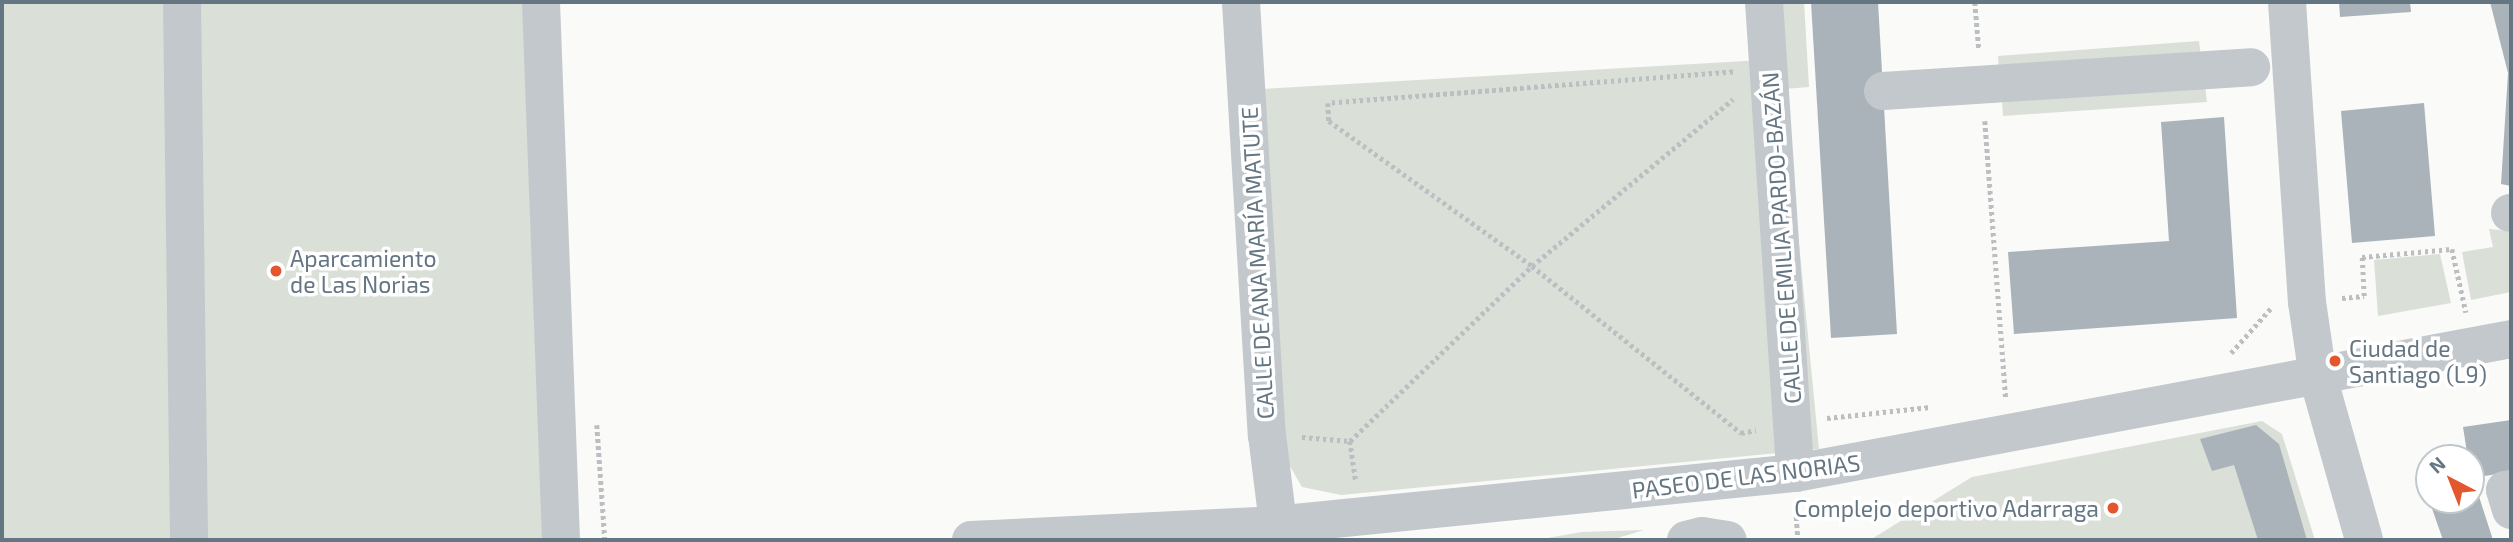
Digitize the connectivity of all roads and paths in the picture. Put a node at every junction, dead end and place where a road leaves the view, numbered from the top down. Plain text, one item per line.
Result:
1 (182, 2) edge
2 (541, 2) edge
3 (1241, 2) edge
4 (1765, 2) edge
5 (1975, 2) edge
6 (2287, 2) edge
7 (2251, 67) dead end
8 (1769, 69) junction
9 (1982, 86) junction
10 (1883, 91) dead end
11 (1532, 266) junction
12 (2307, 302) junction
13 (2267, 309) dead end
14 (2511, 340) edge
15 (2474, 347) junction
16 (2219, 356) dead end
17 (2318, 377) junction
18 (2020, 397) dead end
19 (2006, 399) junction
20 (1993, 401) dead end
21 (1940, 406) dead end
22 (1793, 421) junction
23 (1267, 435) junction
24 (1350, 441) junction
25 (1795, 473) junction
26 (2511, 489) edge
27 (2511, 510) edge
28 (1362, 517) junction
29 (1278, 533) edge
30 (189, 540) edge
31 (561, 540) edge
32 (971, 540) edge
33 (1686, 540) edge
34 (1728, 540) edge
35 (2364, 540) edge

1 - 30 street
2 - 31 street
3 - 23 street, CALLE DE ANA MARÍA MATUTE
4 - 8 street, CALLE DE EMILIA PARDO-BAZÁN
5 - 9 path
6 - 12 street
7 - 9 street
8 - 11 path
8 - 11 path
8 - 22 street, CALLE DE EMILIA PARDO-BAZÁN
9 - 10 street
9 - 19 path
11 - 22 path
11 - 24 path
12 - 15 path
12 - 17 street
13 - 16 path
14 - 15 street, PASEO DE LAS NORIAS
15 - 17 street, PASEO DE LAS NORIAS
17 - 25 street, PASEO DE LAS NORIAS
17 - 35 street
18 - 19 path
19 - 20 path
21 - 22 path
22 - 25 street, CALLE DE EMILIA PARDO-BAZÁN
23 - 24 path
23 - 29 street, CALLE DE ANA MARÍA MATUTE
24 - 28 path
25 - 28 street, PASEO DE LAS NORIAS
26 - 27 street
28 - 29 street, PASEO DE LAS NORIAS
29 - 32 street, PASEO DE LAS NORIAS
33 - 34 street

